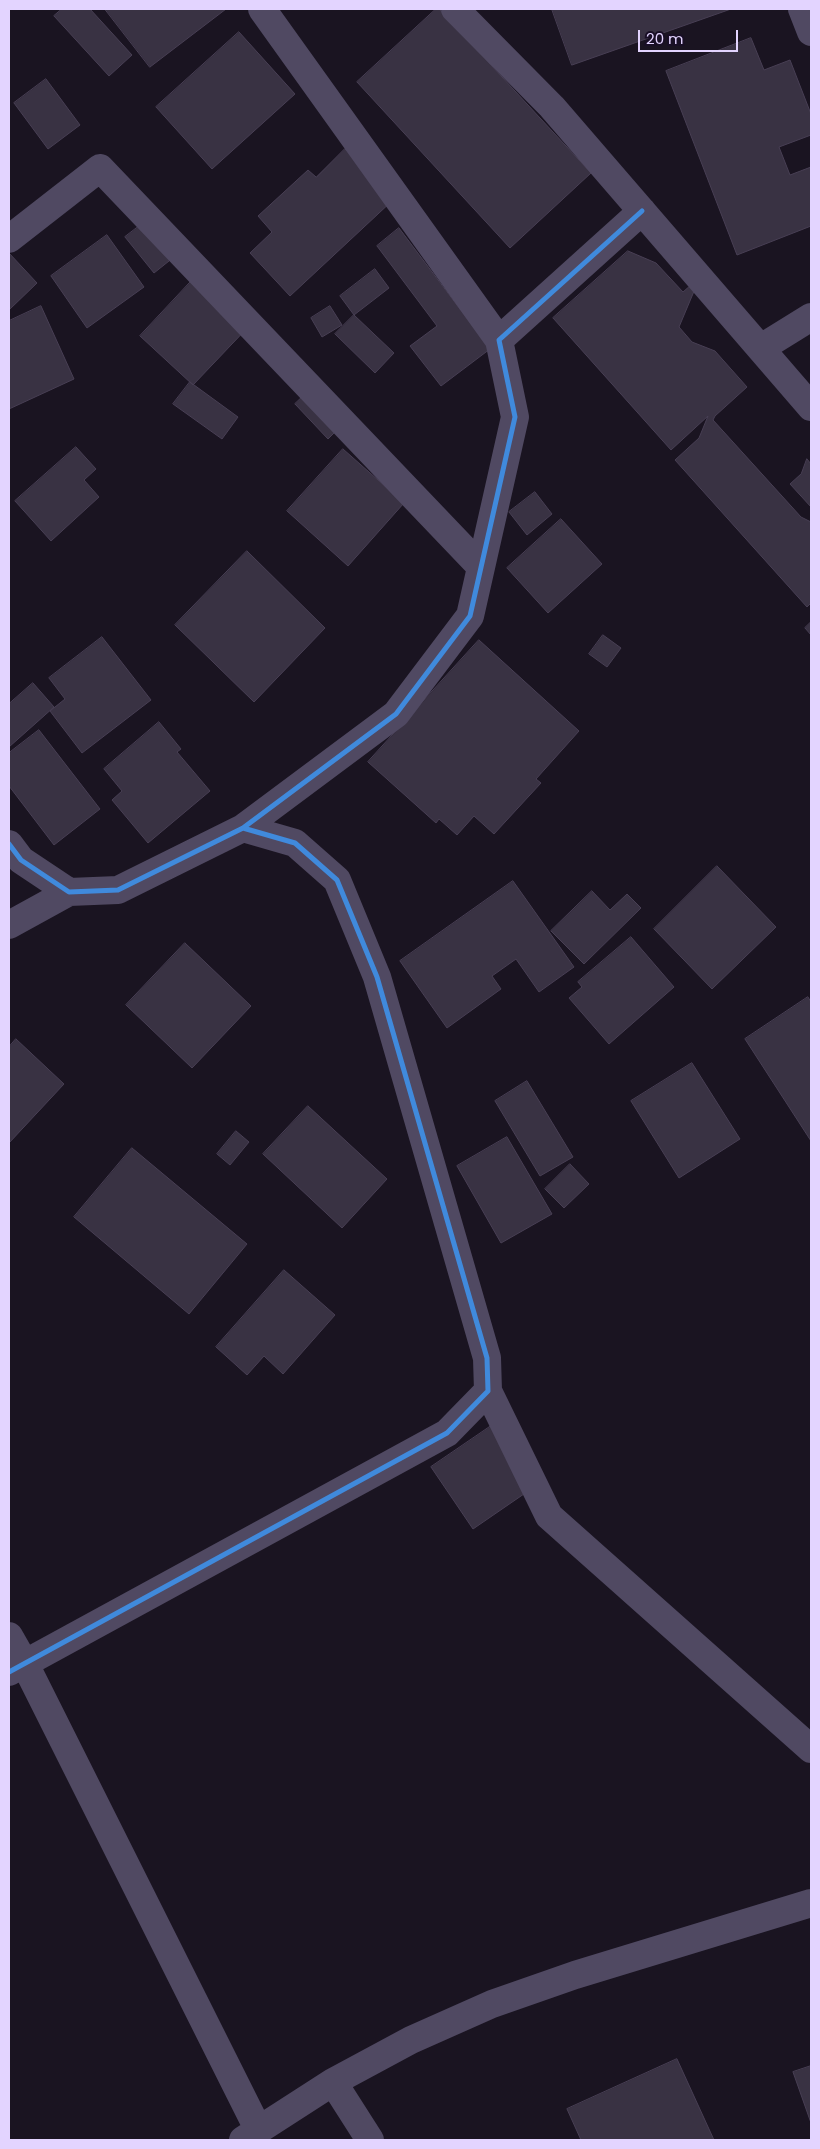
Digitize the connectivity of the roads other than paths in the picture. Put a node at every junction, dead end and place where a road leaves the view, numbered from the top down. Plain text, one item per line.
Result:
1 (262, 9) edge
2 (454, 9) edge
3 (802, 9) edge
4 (811, 32) edge
5 (642, 211) junction
6 (9, 239) edge
7 (811, 317) edge
8 (499, 340) junction
9 (760, 348) junction
10 (811, 407) edge
11 (481, 567) junction
12 (244, 828) junction
13 (9, 844) edge
14 (69, 892) junction
15 (9, 925) edge
16 (488, 1391) junction
17 (9, 1636) edge
18 (14, 1666) edge
19 (811, 1749) edge
20 (811, 1903) edge
21 (333, 2082) junction
22 (250, 2135) edge
23 (370, 2140) edge

1 - 8 street
2 - 5 street
3 - 4 street
5 - 8 street
5 - 9 street
6 - 11 street
7 - 9 street
8 - 11 street
9 - 10 street
11 - 12 street
12 - 14 street
12 - 16 street
13 - 14 street
14 - 15 street
16 - 18 street
16 - 19 street
17 - 18 street
18 - 22 street
20 - 21 street
21 - 22 street
21 - 23 street

